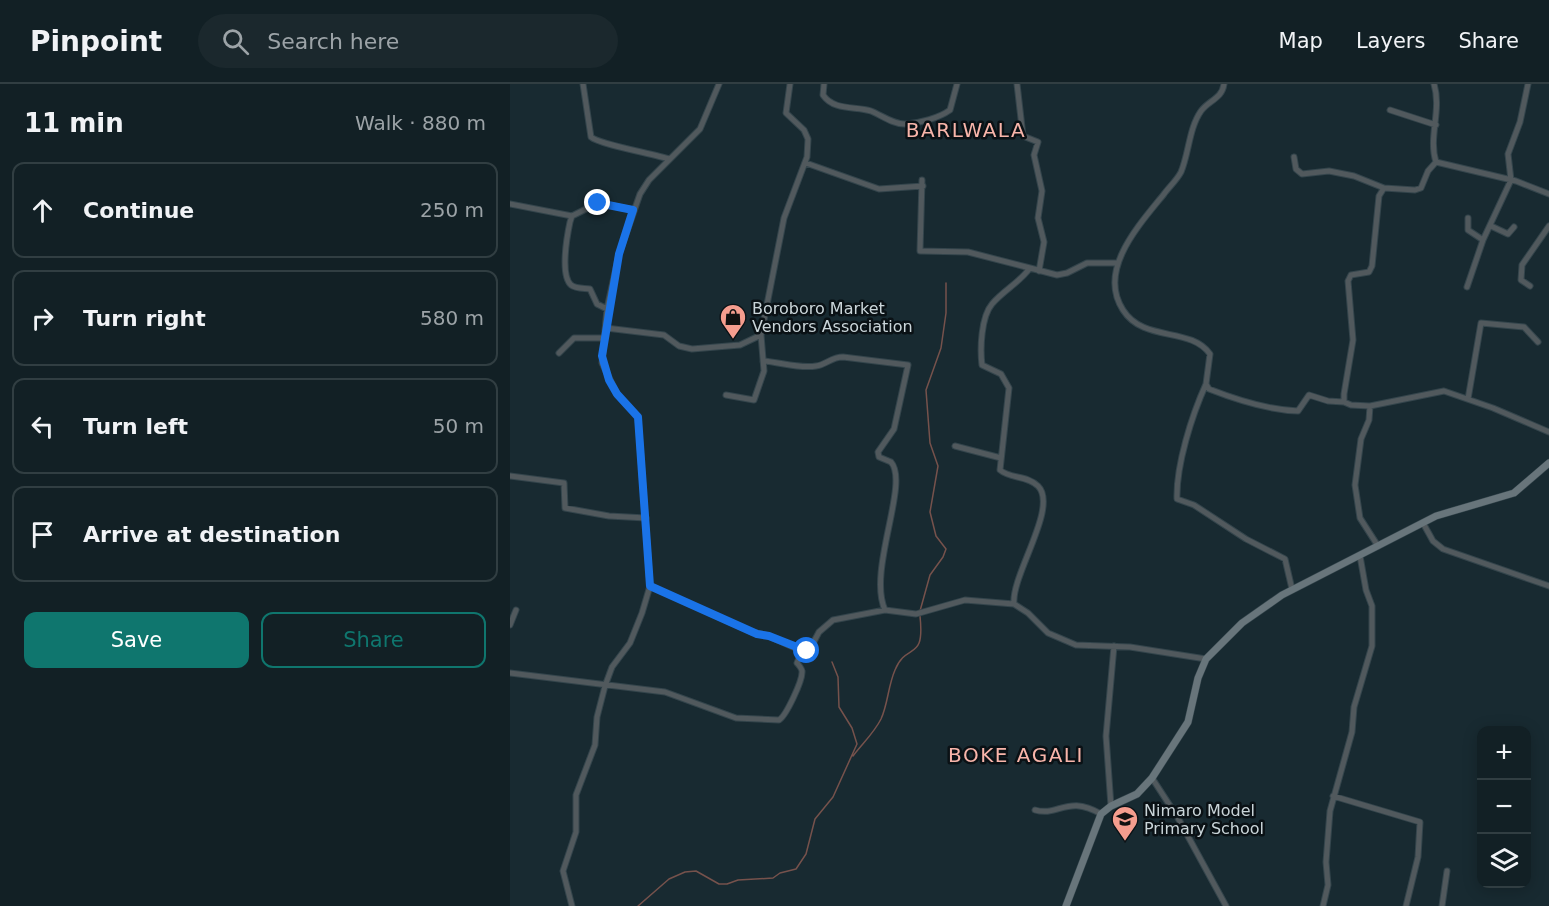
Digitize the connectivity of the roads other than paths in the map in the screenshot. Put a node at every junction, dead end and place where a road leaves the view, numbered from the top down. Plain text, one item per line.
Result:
1 (582, 84) edge
2 (718, 84) edge
3 (790, 84) edge
4 (824, 84) edge
5 (957, 84) edge
6 (1017, 84) edge
7 (1224, 84) edge
8 (1434, 84) edge
9 (1527, 84) edge
10 (1390, 110) dead end
11 (1436, 125) junction
12 (1294, 157) dead end
13 (669, 159) junction
14 (1436, 162) junction
15 (806, 163) junction
16 (1511, 180) junction
17 (1384, 188) junction
18 (1549, 194) edge
19 (510, 204) edge
20 (633, 210) junction
21 (572, 216) junction
22 (1468, 218) dead end
23 (1491, 226) junction
24 (1514, 226) dead end
25 (1549, 226) edge
26 (1483, 240) junction
27 (1118, 263) junction
28 (1030, 268) junction
29 (1039, 271) junction
30 (1530, 286) dead end
31 (1467, 287) dead end
32 (608, 309) junction
33 (606, 328) junction
34 (761, 335) junction
35 (604, 338) junction
36 (1538, 342) dead end
37 (560, 353) dead end
38 (763, 361) junction
39 (1206, 384) junction
40 (726, 395) dead end
41 (1468, 399) junction
42 (1344, 402) junction
43 (1370, 406) junction
44 (1549, 432) edge
45 (955, 446) dead end
46 (1001, 458) junction
47 (1549, 463) edge
48 (510, 476) edge
49 (646, 518) junction
50 (1423, 523) junction
51 (1378, 546) junction
52 (1360, 556) junction
53 (650, 586) junction
54 (1549, 586) edge
55 (1292, 590) junction
56 (1014, 604) junction
57 (516, 610) dead end
58 (885, 610) junction
59 (510, 625) edge
60 (1114, 646) junction
61 (802, 651) junction
62 (1206, 659) junction
63 (510, 674) edge
64 (605, 686) junction
65 (1152, 778) junction
66 (1334, 796) junction
67 (1111, 806) junction
68 (1035, 810) dead end
69 (1101, 814) junction
70 (1447, 871) dead end
71 (573, 906) edge
72 (1066, 906) edge
73 (1226, 906) edge
74 (1323, 906) edge
75 (1406, 906) edge
76 (1442, 906) edge

1 - 13 street
2 - 13 street
3 - 15 street
4 - 5 street
6 - 29 street
7 - 27 street
8 - 11 street
9 - 16 street
10 - 11 street
11 - 14 street
12 - 17 street
13 - 20 street
14 - 16 street
14 - 17 street
15 - 28 street
15 - 34 street
16 - 18 street
16 - 23 street
17 - 42 street
19 - 21 street
20 - 21 street
20 - 32 street
21 - 32 street
22 - 26 street
23 - 24 street
23 - 26 street
25 - 30 street
26 - 31 street
27 - 29 street
27 - 39 street
28 - 29 street
28 - 46 street
32 - 33 street
33 - 34 street
33 - 35 street
34 - 38 street
35 - 37 street
35 - 49 street
36 - 41 street
38 - 40 street
38 - 58 street
39 - 42 street
39 - 55 street
41 - 43 street
41 - 44 street
42 - 43 street
43 - 51 street
45 - 46 street
46 - 56 street
47 - 50 street
48 - 49 street
49 - 53 street
50 - 51 street
50 - 54 street
51 - 52 street
52 - 55 street
52 - 66 street
53 - 61 street
53 - 64 street
55 - 62 street
56 - 58 street
56 - 60 street
57 - 59 street
58 - 61 street
60 - 62 street
60 - 67 street
61 - 64 street
62 - 65 street
63 - 64 street
64 - 71 street
65 - 67 street
65 - 73 street
66 - 74 street
66 - 75 street
67 - 69 street
68 - 69 street
69 - 72 street
70 - 76 street

